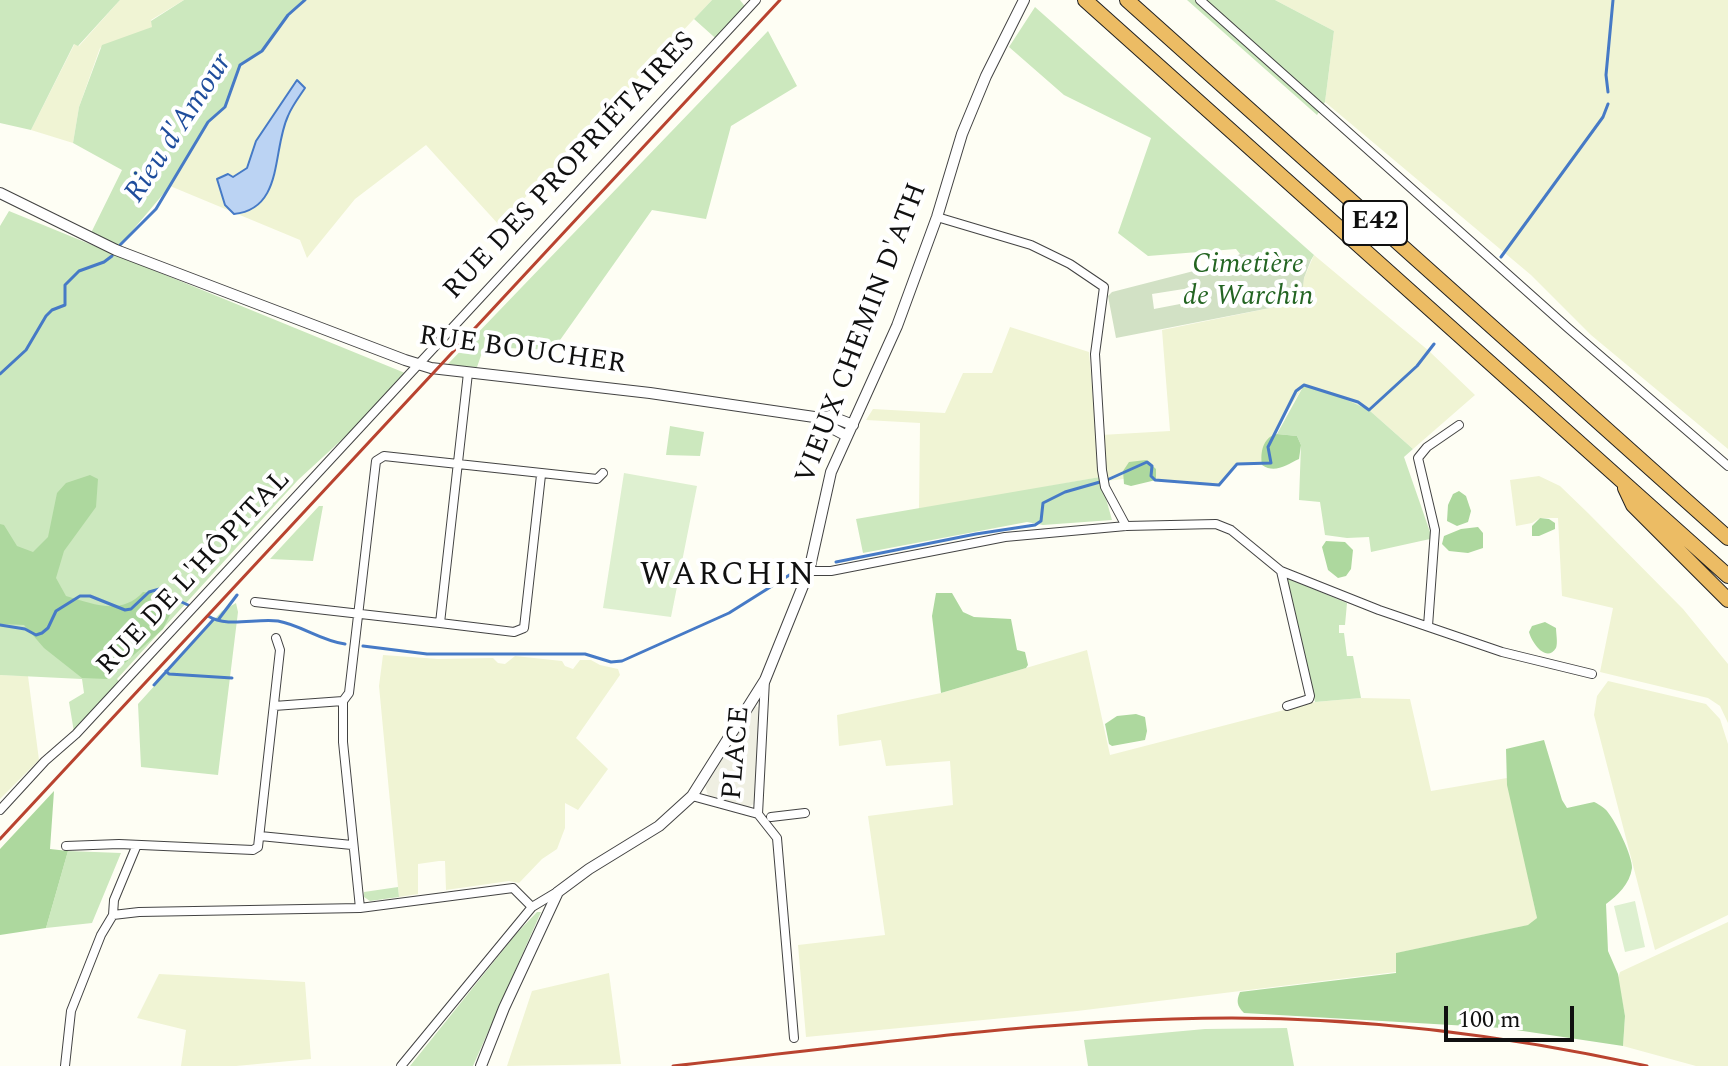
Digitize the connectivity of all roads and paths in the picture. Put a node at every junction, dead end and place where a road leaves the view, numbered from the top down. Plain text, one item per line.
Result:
1 (756, 0) edge
2 (1024, 0) edge
3 (1085, 0) edge
4 (1127, 0) edge
5 (1200, 0) edge
6 (0, 193) edge
7 (937, 217) junction
8 (420, 364) junction
9 (468, 373) junction
10 (821, 418) junction
11 (853, 425) junction
12 (1459, 425) dead end
13 (847, 436) junction
14 (458, 464) junction
15 (1728, 466) edge
16 (603, 473) dead end
17 (541, 475) junction
18 (1621, 481) junction
19 (1126, 526) junction
20 (1728, 538) edge
21 (809, 571) junction
22 (1281, 571) junction
23 (1728, 576) edge
24 (1728, 600) edge
25 (255, 602) dead end
26 (357, 614) junction
27 (440, 623) junction
28 (1428, 626) junction
29 (276, 638) dead end
30 (1592, 674) dead end
31 (765, 680) junction
32 (343, 701) junction
33 (274, 706) junction
34 (1287, 706) dead end
35 (692, 796) junction
36 (0, 810) edge
37 (805, 813) dead end
38 (758, 814) junction
39 (771, 817) dead end
40 (260, 836) junction
41 (352, 845) junction
42 (66, 846) dead end
43 (136, 847) junction
44 (558, 892) junction
45 (532, 907) junction
46 (360, 908) junction
47 (113, 915) junction
48 (794, 1038) dead end
49 (481, 1065) edge
50 (65, 1066) edge
51 (401, 1066) edge

1 - 8 street, RUE DES PROPRIÉTAIRES
2 - 7 street, VIEUX CHEMIN D'ATH
3 - 18 highway, E42
4 - 20 highway, E42
5 - 15 street
6 - 8 street, RUE BOUCHER
7 - 11 street, VIEUX CHEMIN D'ATH
7 - 19 street
8 - 9 street, RUE BOUCHER
8 - 36 street, RUE DE L'HÔPITAL
9 - 10 street, RUE BOUCHER
9 - 14 street
10 - 11 street, RUE BOUCHER
10 - 13 street, RUE BOUCHER
11 - 13 street, VIEUX CHEMIN D'ATH
12 - 28 street
13 - 21 street, VIEUX CHEMIN D'ATH
14 - 17 street
14 - 26 street
14 - 27 street
16 - 17 street
17 - 27 street
18 - 23 highway, E42
18 - 24 highway
19 - 21 street
19 - 22 street
21 - 31 street, VIEUX CHEMIN D'ATH
22 - 28 street
22 - 34 street
25 - 26 street
26 - 27 street
26 - 32 street
28 - 30 street
29 - 33 street
31 - 35 street, VIEUX CHEMIN D'ATH
31 - 38 street, PLACE
32 - 33 street
32 - 41 street
33 - 40 street
35 - 38 street, PLACE
35 - 44 street, VIEUX CHEMIN D'ATH
37 - 39 street
38 - 48 street
40 - 41 street
40 - 43 street
41 - 46 street
42 - 43 street
43 - 47 street
44 - 45 street, VIEUX CHEMIN D'ATH
44 - 49 street
45 - 46 street
45 - 51 street, VIEUX CHEMIN D'ATH
46 - 47 street
47 - 50 street

